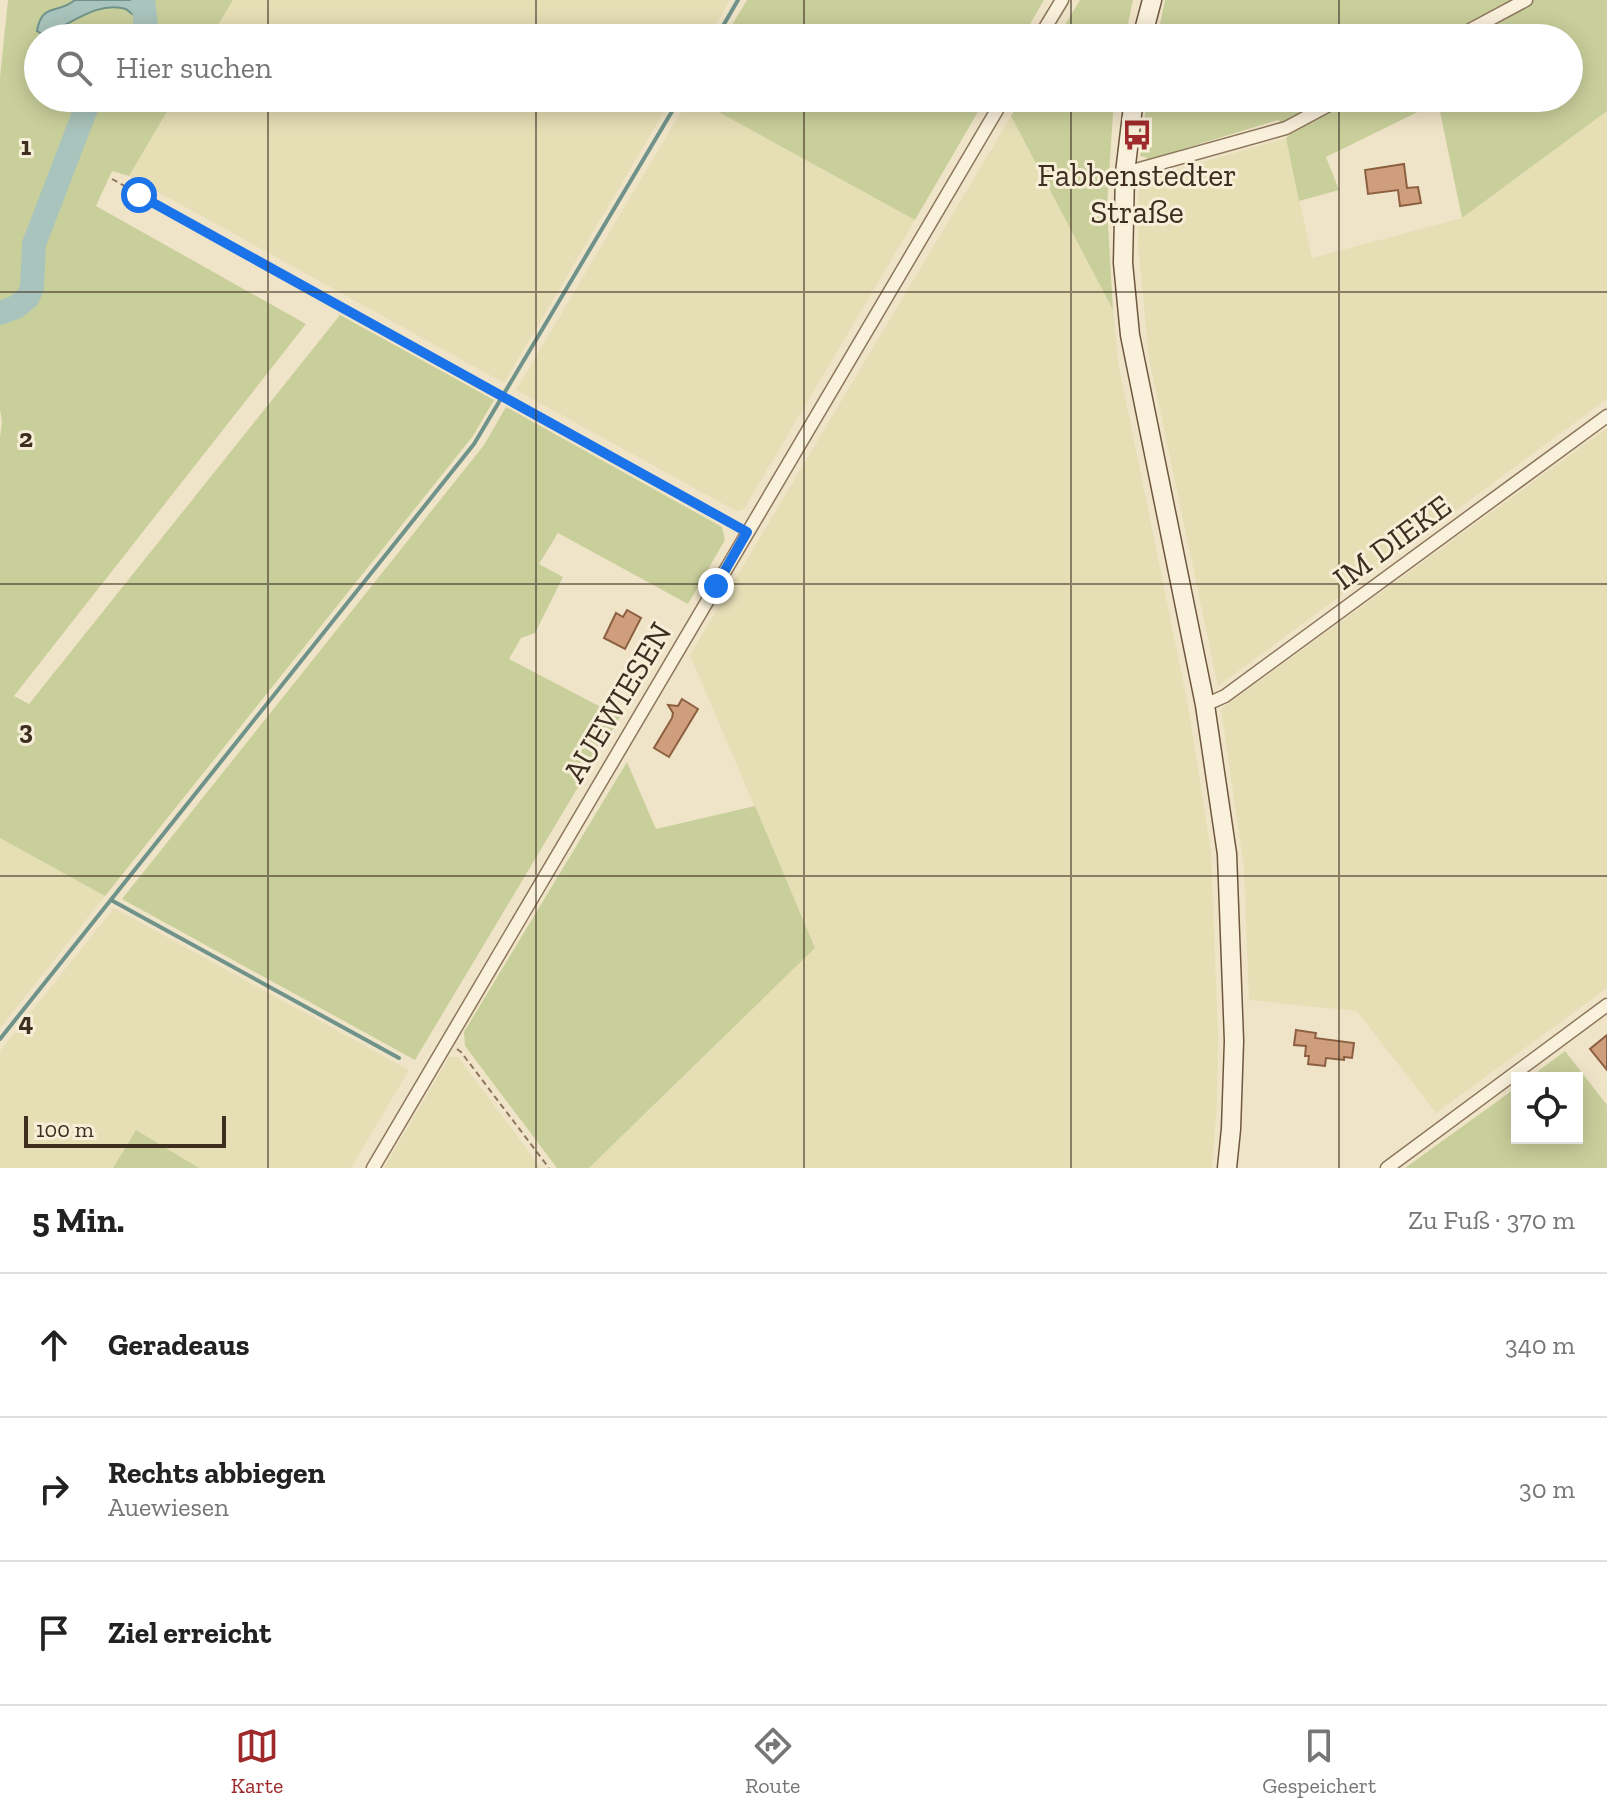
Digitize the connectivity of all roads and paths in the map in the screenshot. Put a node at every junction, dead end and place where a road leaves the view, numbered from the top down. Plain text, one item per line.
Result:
1 (1062, 0) edge
2 (1152, 0) edge
3 (1526, 0) edge
4 (1047, 24) edge
5 (1146, 24) edge
6 (1481, 24) edge
7 (996, 112) edge
8 (1132, 112) edge
9 (1316, 112) edge
10 (1125, 173) junction
11 (112, 179) dead end
12 (1607, 416) edge
13 (747, 532) junction
14 (1205, 705) junction
15 (1607, 1005) edge
16 (446, 1042) junction
17 (373, 1168) edge
18 (549, 1168) edge
19 (1227, 1168) edge
20 (1387, 1168) edge

1 - 4 street
2 - 5 street
3 - 6 street
7 - 13 street, AUEWIESEN
8 - 10 street
9 - 10 street
10 - 14 street
11 - 13 path
12 - 14 street, IM DIEKE
13 - 16 street, AUEWIESEN
14 - 19 street
15 - 20 street
16 - 17 street, AUEWIESEN
16 - 18 path

